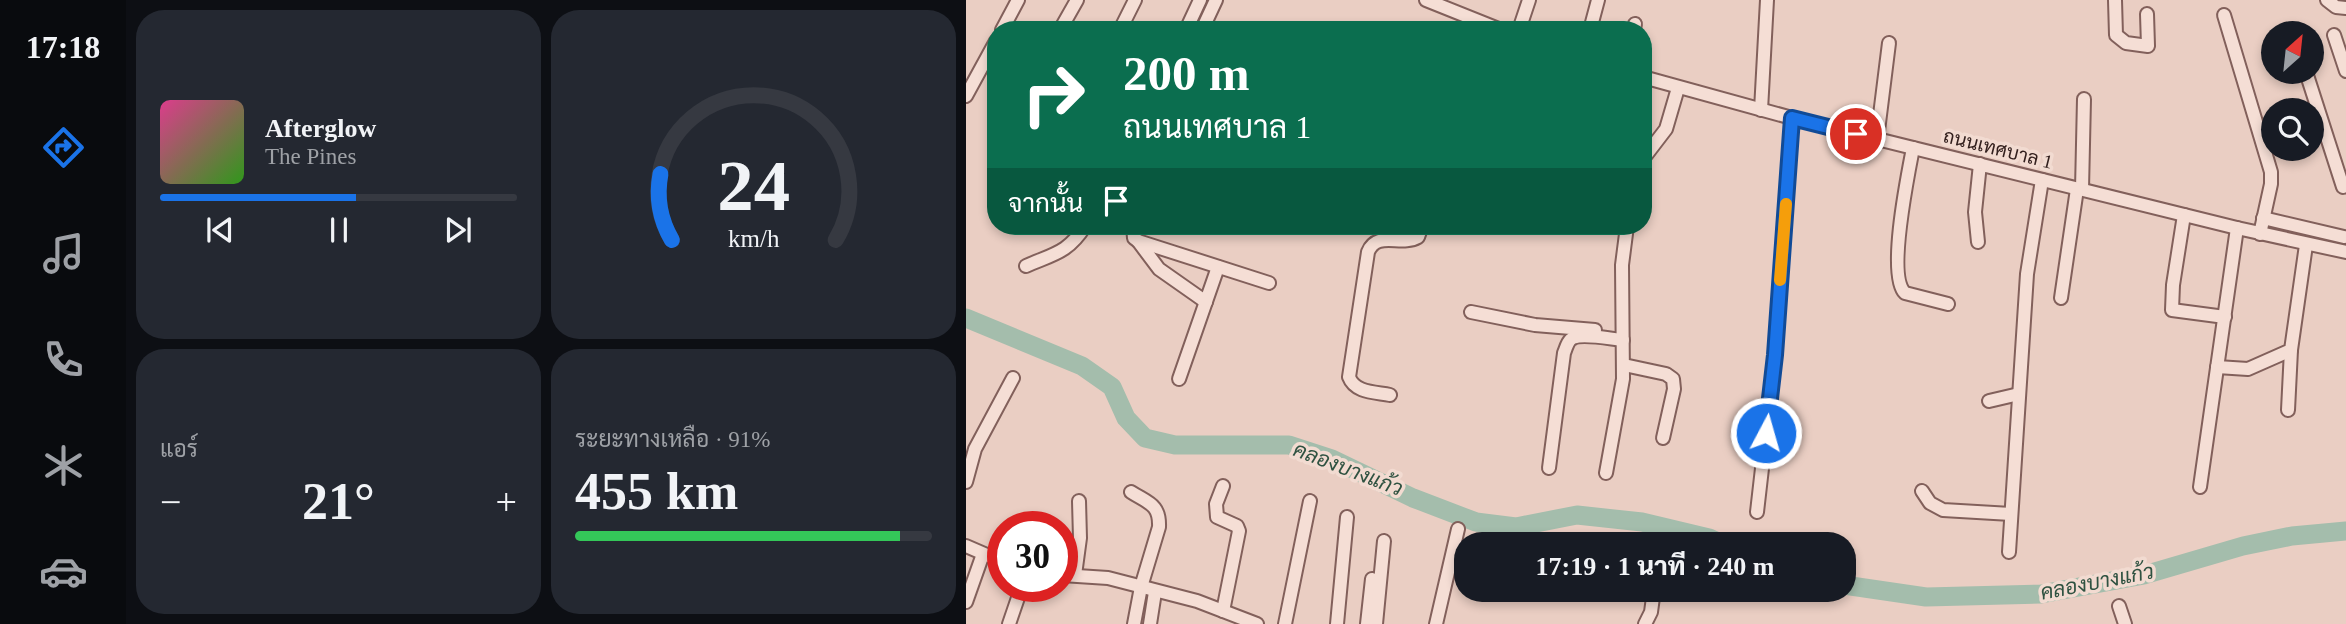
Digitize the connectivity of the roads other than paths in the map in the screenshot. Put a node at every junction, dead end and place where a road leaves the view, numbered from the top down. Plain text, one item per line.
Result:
1 (1018, 0) edge
2 (1068, 0) edge
3 (1077, 0) edge
4 (1135, 0) edge
5 (1200, 0) edge
6 (1216, 0) edge
7 (1426, 0) edge
8 (1529, 0) edge
9 (1598, 0) edge
10 (1767, 0) edge
11 (2115, 0) edge
12 (2326, 0) edge
13 (2346, 8) edge
14 (2147, 14) dead end
15 (2224, 15) dead end
16 (1007, 21) edge
17 (1057, 21) edge
18 (1065, 21) edge
19 (1124, 21) edge
20 (1190, 21) edge
21 (1206, 21) edge
22 (1469, 21) edge
23 (1522, 21) edge
24 (1592, 21) edge
25 (2334, 35) dead end
26 (1889, 43) dead end
27 (987, 58) edge
28 (2346, 71) edge
29 (1652, 80) edge
30 (1678, 88) junction
31 (966, 96) edge
32 (2084, 99) dead end
33 (1761, 110) junction
34 (1792, 118) junction
35 (2261, 120) edge
36 (1877, 139) junction
37 (2324, 140) edge
38 (1652, 148) edge
39 (1913, 148) junction
40 (2270, 161) edge
41 (1979, 164) junction
42 (2042, 180) junction
43 (2343, 187) dead end
44 (2080, 189) junction
45 (2185, 215) junction
46 (2263, 218) junction
47 (2237, 228) junction
48 (2259, 234) junction
49 (1078, 235) edge
50 (1134, 235) edge
51 (1419, 235) edge
52 (1626, 235) edge
53 (2344, 237) dead end
54 (1138, 241) junction
55 (1978, 242) dead end
56 (2306, 244) junction
57 (2346, 252) edge
58 (1026, 266) dead end
59 (1218, 267) junction
60 (1269, 283) dead end
61 (2061, 298) dead end
62 (1206, 302) junction
63 (1948, 304) dead end
64 (1471, 312) dead end
65 (2225, 317) junction
66 (1623, 336) junction
67 (2291, 350) junction
68 (1624, 365) junction
69 (2217, 367) junction
70 (1013, 377) dead end
71 (1179, 379) dead end
72 (2019, 394) junction
73 (1390, 395) dead end
74 (1989, 401) dead end
75 (2288, 410) dead end
76 (1663, 438) dead end
77 (1549, 468) dead end
78 (1606, 473) dead end
79 (966, 482) edge
80 (1223, 486) dead end
81 (2200, 487) dead end
82 (1922, 491) dead end
83 (1131, 492) dead end
84 (1079, 501) dead end
85 (1310, 501) dead end
86 (1757, 512) dead end
87 (2011, 514) junction
88 (1347, 517) dead end
89 (1458, 529) dead end
90 (1384, 541) dead end
91 (1078, 544) edge
92 (966, 546) edge
93 (2009, 552) dead end
94 (983, 554) junction
95 (1374, 554) dead end
96 (987, 556) edge
97 (1078, 576) edge
98 (1141, 587) junction
99 (1155, 592) junction
100 (1017, 602) edge
101 (1652, 602) edge
102 (966, 603) edge
103 (2119, 606) dead end
104 (1223, 611) junction
105 (1009, 624) edge
106 (1134, 624) edge
107 (1150, 624) edge
108 (1257, 624) edge
109 (1285, 624) edge
110 (1337, 624) edge
111 (1367, 624) edge
112 (1376, 624) edge
113 (1436, 624) edge
114 (1645, 624) edge
115 (2125, 624) edge

1 - 16 street
2 - 17 street
3 - 18 street
4 - 19 street
5 - 20 street
6 - 21 street
7 - 22 street
8 - 23 street
9 - 24 street
10 - 33 street
11 - 14 street
12 - 13 street
15 - 35 street
25 - 28 street
26 - 36 street
27 - 31 street
29 - 30 street, ถนนเทศบาล 1
30 - 33 street, ถนนเทศบาล 1
30 - 38 street
32 - 44 street
33 - 34 street, ถนนเทศบาล 1
34 - 36 street, ถนนเทศบาล 1
34 - 86 street
36 - 39 street, ถนนเทศบาล 1
37 - 43 street
39 - 41 street, ถนนเทศบาล 1
39 - 63 street
40 - 46 street
41 - 42 street, ถนนเทศบาล 1
41 - 55 street
42 - 44 street, ถนนเทศบาล 1
42 - 72 street
44 - 45 street, ถนนเทศบาล 1
44 - 61 street
45 - 47 street, ถนนเทศบาล 1
45 - 65 street
46 - 48 street
46 - 53 street
47 - 48 street, ถนนเทศบาล 1
47 - 65 street
48 - 56 street, ถนนเทศบาล 1
49 - 58 street
50 - 54 street
51 - 73 street
52 - 66 street
54 - 59 street
54 - 62 street
56 - 57 street, ถนนเทศบาล 1
56 - 67 street
59 - 60 street
59 - 62 street
62 - 71 street
64 - 66 street
65 - 69 street
66 - 68 street
66 - 77 street
67 - 69 street
67 - 75 street
68 - 76 street
68 - 78 street
69 - 81 street
70 - 79 street
72 - 74 street
72 - 87 street
80 - 104 street
82 - 87 street
83 - 98 street
84 - 91 street
85 - 109 street
87 - 93 street
88 - 110 street
89 - 113 street
90 - 112 street
92 - 94 street
94 - 96 street
94 - 102 street
95 - 111 street
97 - 98 street
98 - 99 street
98 - 106 street
99 - 104 street
99 - 107 street
100 - 105 street
101 - 114 street
103 - 115 street
104 - 108 street

